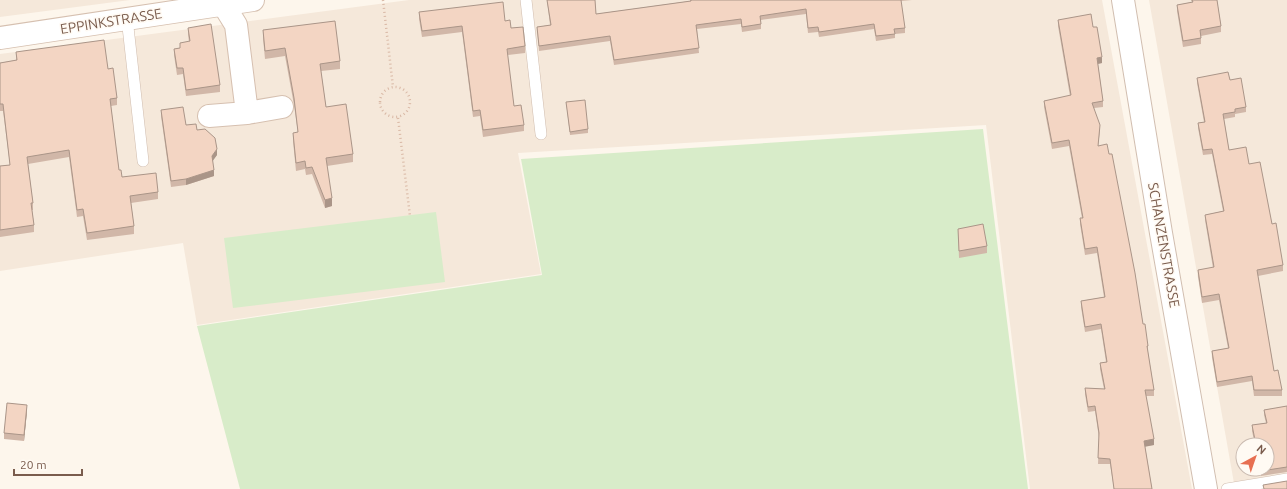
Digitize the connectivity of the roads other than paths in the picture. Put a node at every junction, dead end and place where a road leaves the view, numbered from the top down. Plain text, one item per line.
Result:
1 (253, 0) edge
2 (526, 0) edge
3 (1123, 0) edge
4 (223, 2) edge
5 (127, 18) junction
6 (0, 38) edge
7 (282, 107) dead end
8 (247, 113) junction
9 (209, 116) dead end
10 (541, 134) dead end
11 (143, 161) dead end
12 (1287, 479) edge
13 (1206, 489) edge
14 (1227, 489) edge

1 - 4 street, EPPINKSTRASSE
2 - 10 lane
3 - 13 street, SCHANZENSTRASSE
4 - 5 street, EPPINKSTRASSE
4 - 8 street
5 - 6 street, EPPINKSTRASSE
5 - 11 lane
7 - 8 street
8 - 9 street
12 - 14 lane

